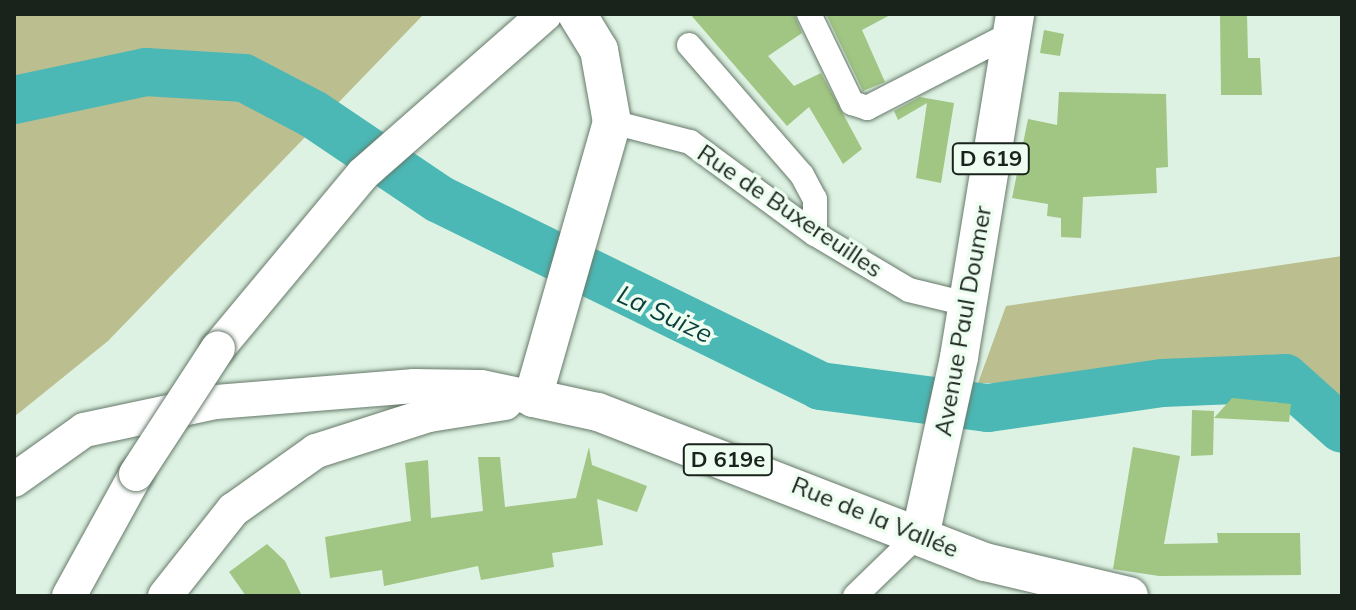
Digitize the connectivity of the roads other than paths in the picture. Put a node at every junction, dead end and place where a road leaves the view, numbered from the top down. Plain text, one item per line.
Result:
1 (577, 14) edge
2 (809, 14) edge
3 (539, 18) edge
4 (1014, 24) edge
5 (689, 45) dead end
6 (612, 122) junction
7 (815, 234) junction
8 (967, 304) junction
9 (533, 398) junction
10 (14, 480) edge
11 (921, 532) junction
12 (69, 596) edge
13 (165, 596) edge
14 (855, 596) edge
15 (1129, 596) edge

1 - 6 main road
2 - 4 street
3 - 12 main road, bridge
4 - 8 main road, Avenue Paul Doumer / D 619
5 - 7 street
6 - 7 street, Rue de Buxereuilles
6 - 9 main road
7 - 8 street, Rue de Buxereuilles
8 - 11 main road, Avenue Paul Doumer / D 619
9 - 10 main road
9 - 11 main road, Rue de la Vallée / D 619e
9 - 13 main road
11 - 14 street
11 - 15 main road, Rue de la Vallée

